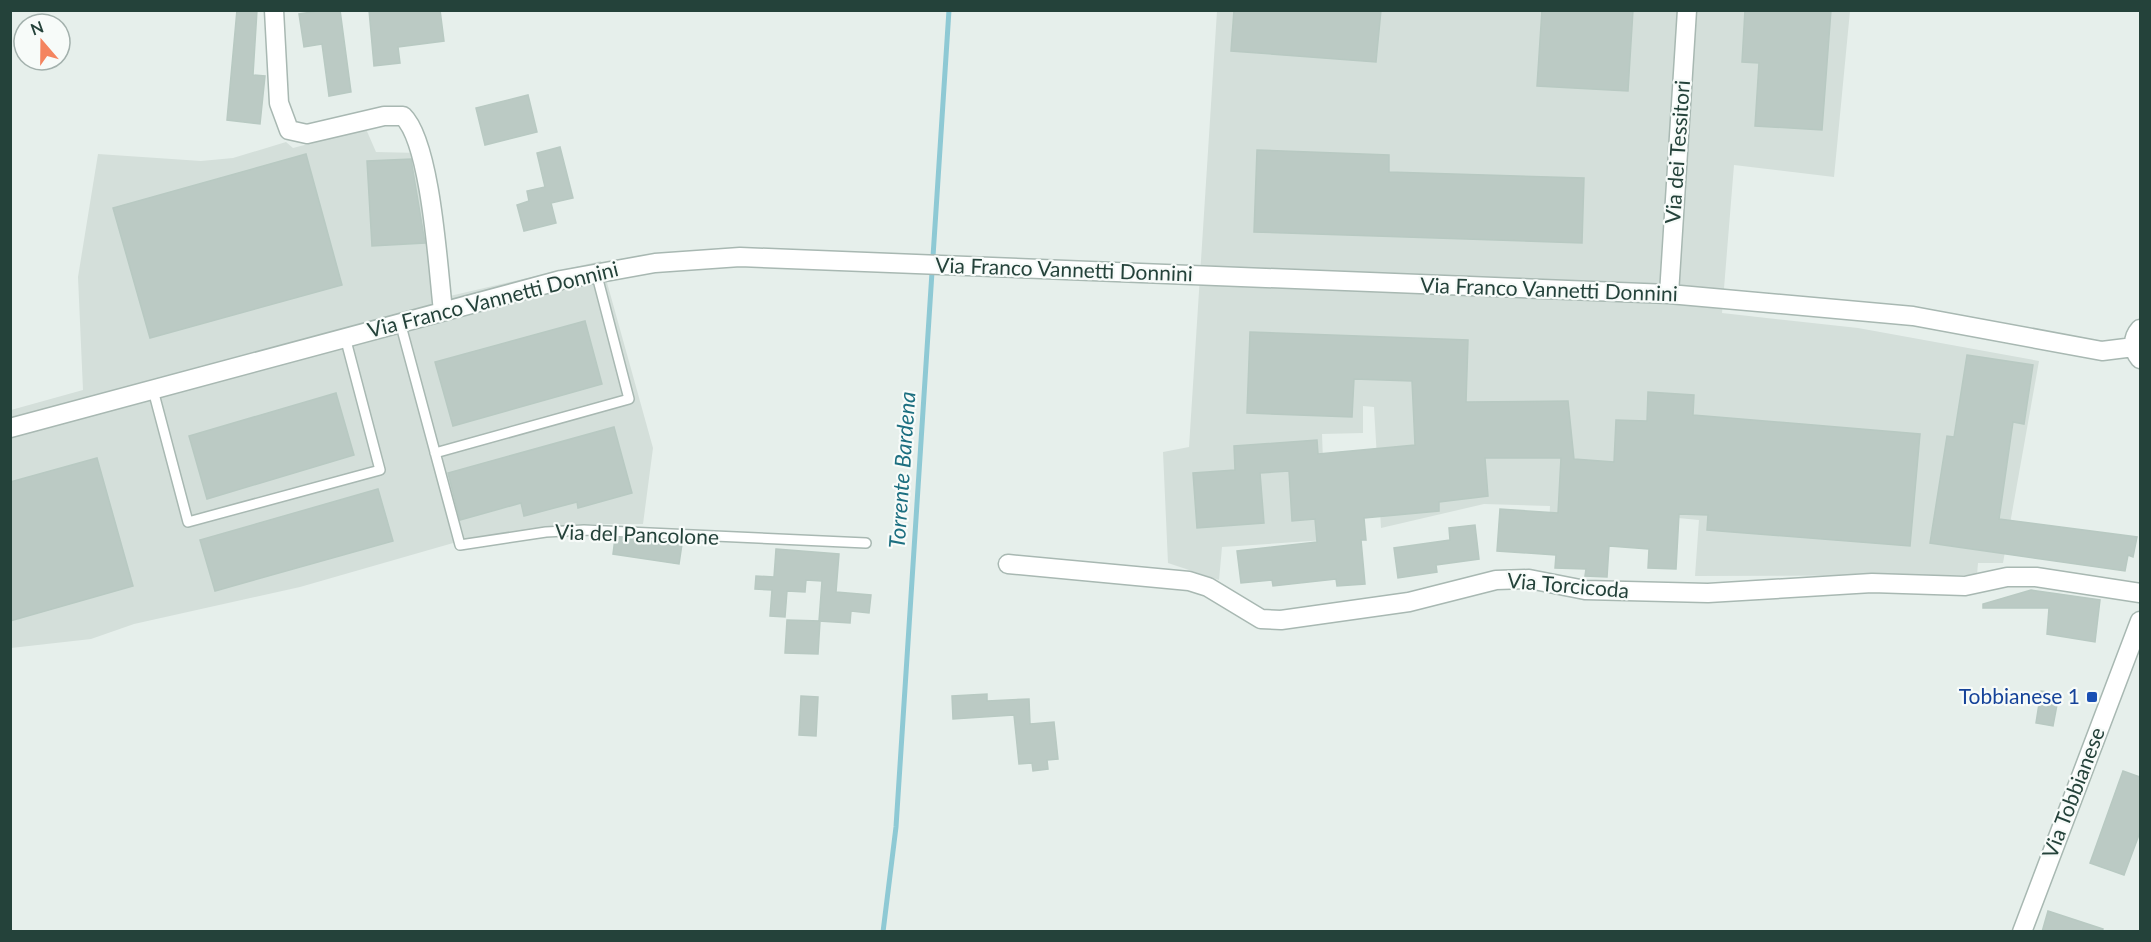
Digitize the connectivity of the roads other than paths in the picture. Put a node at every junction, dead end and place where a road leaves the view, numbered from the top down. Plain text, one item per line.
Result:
1 (274, 10) edge
2 (1688, 10) edge
3 (596, 272) junction
4 (1669, 294) junction
5 (443, 311) junction
6 (400, 322) junction
7 (2140, 329) edge
8 (345, 337) junction
9 (2137, 353) edge
10 (153, 390) junction
11 (10, 428) edge
12 (435, 453) junction
13 (866, 543) dead end
14 (1008, 564) dead end
15 (2140, 593) edge
16 (2140, 621) edge
17 (2022, 932) edge

1 - 5 street
2 - 4 street, Via dei Tessitori
3 - 4 street, Via Franco Vannetti Donnini
3 - 5 street, Via Franco Vannetti Donnini
3 - 12 lane
4 - 9 street, Via Franco Vannetti Donnini
5 - 6 street, Via Franco Vannetti Donnini
6 - 8 street, Via Franco Vannetti Donnini
6 - 12 lane, Via del Pancolone
7 - 9 street
8 - 10 street, Via Franco Vannetti Donnini
8 - 10 lane
10 - 11 street, Via Franco Vannetti Donnini
12 - 13 lane, Via del Pancolone
14 - 15 street, Via Torcicoda
16 - 17 street, Via Tobbianese

